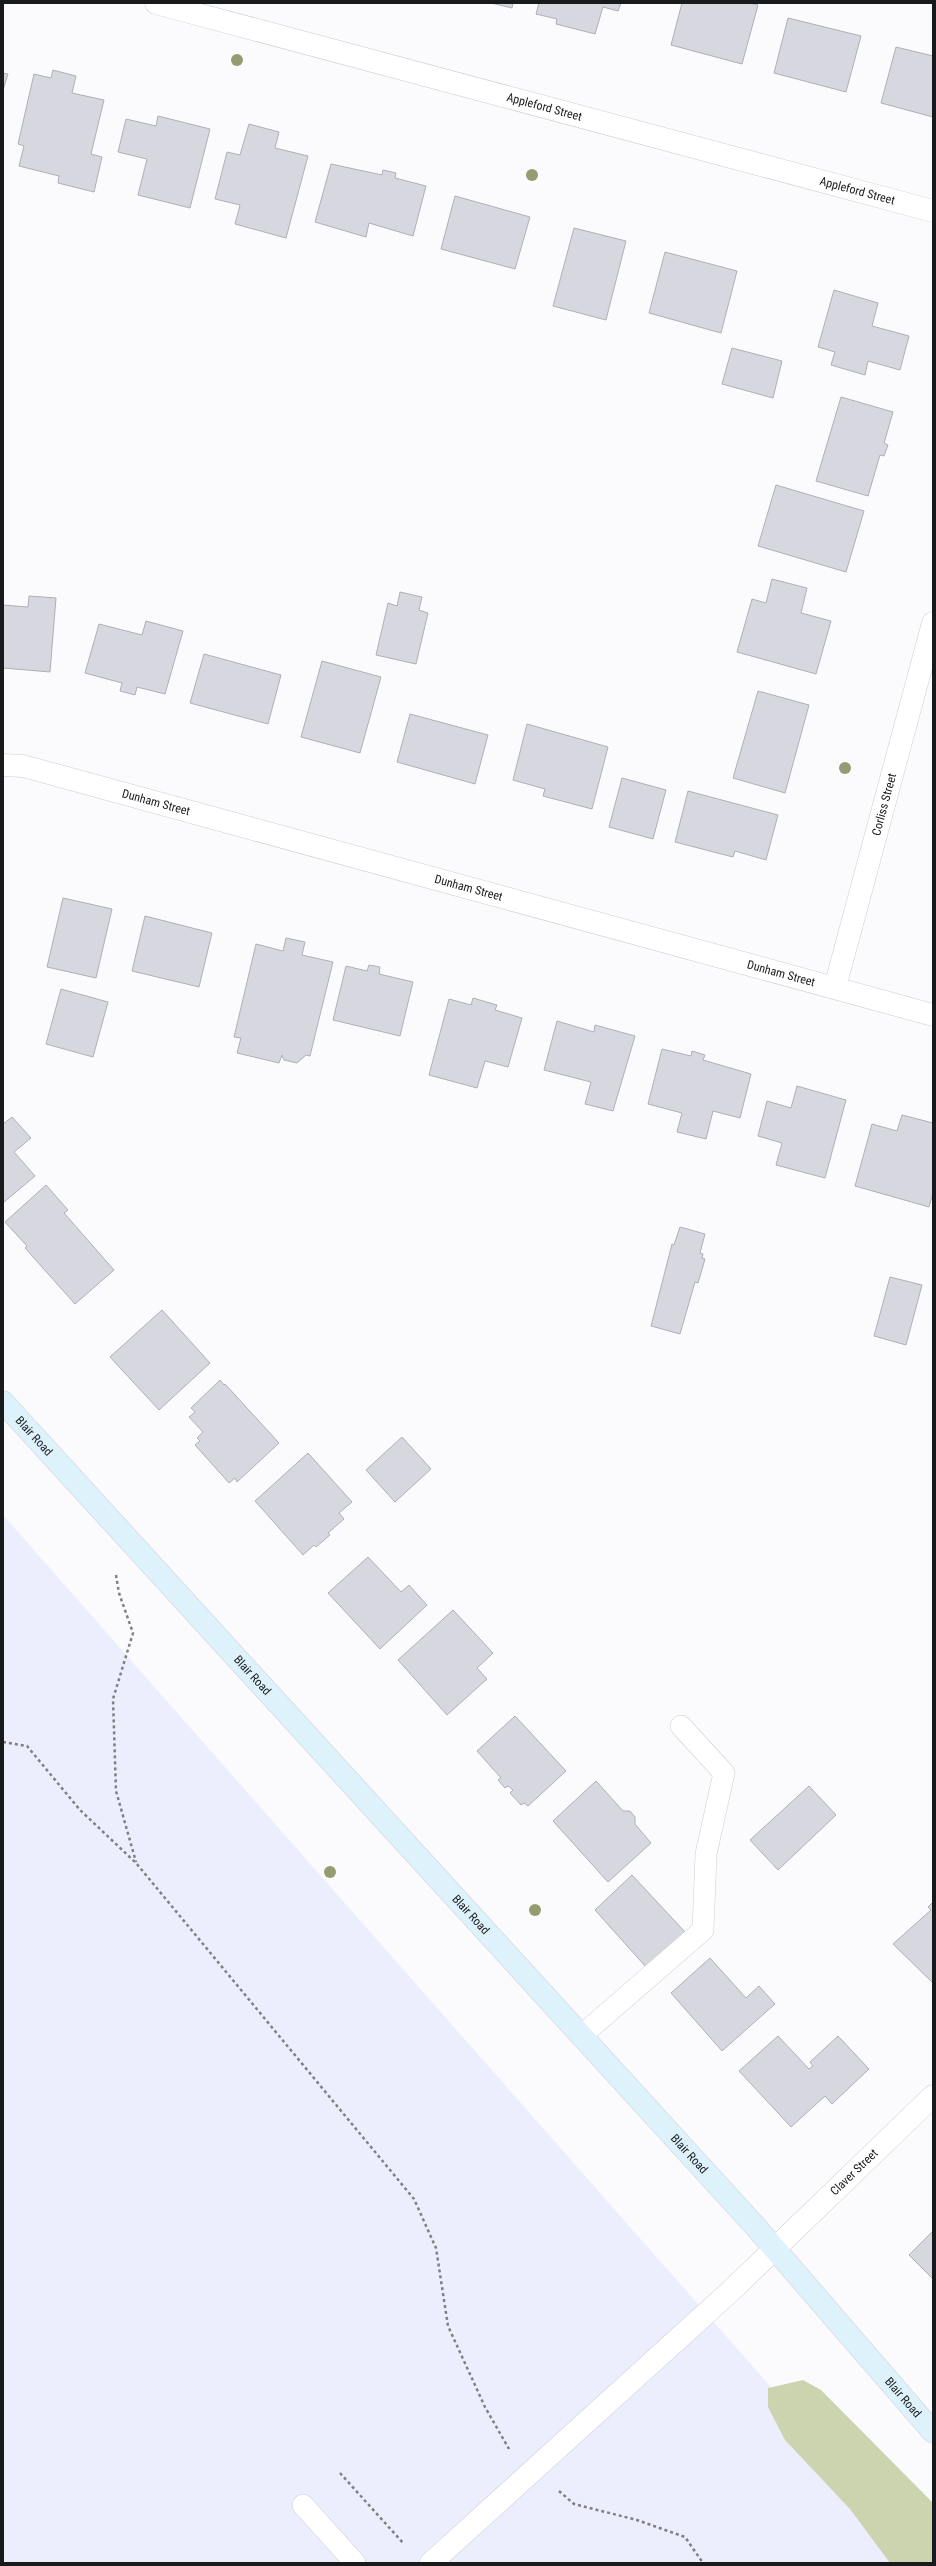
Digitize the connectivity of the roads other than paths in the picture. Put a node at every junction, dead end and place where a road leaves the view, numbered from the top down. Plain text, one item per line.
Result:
1 (156, 3) edge
2 (191, 8) edge
3 (933, 211) edge
4 (933, 623) edge
5 (3, 765) edge
6 (835, 987) junction
7 (933, 1015) edge
8 (3, 1402) edge
9 (681, 1726) dead end
10 (581, 2036) junction
11 (933, 2096) edge
12 (775, 2249) junction
13 (933, 2432) edge
14 (303, 2505) dead end
15 (355, 2563) edge
16 (431, 2563) edge

1 - 2 street, Appleford Street
2 - 3 street, Appleford Street
4 - 6 street, Corliss Street
5 - 6 street, Dunham Street
6 - 7 street, Dunham Street
8 - 10 main road, Blair Road
9 - 10 lane
10 - 12 main road, Blair Road
11 - 12 street, Claver Street
12 - 13 main road, Blair Road
12 - 16 street, Claver Street
14 - 15 lane

